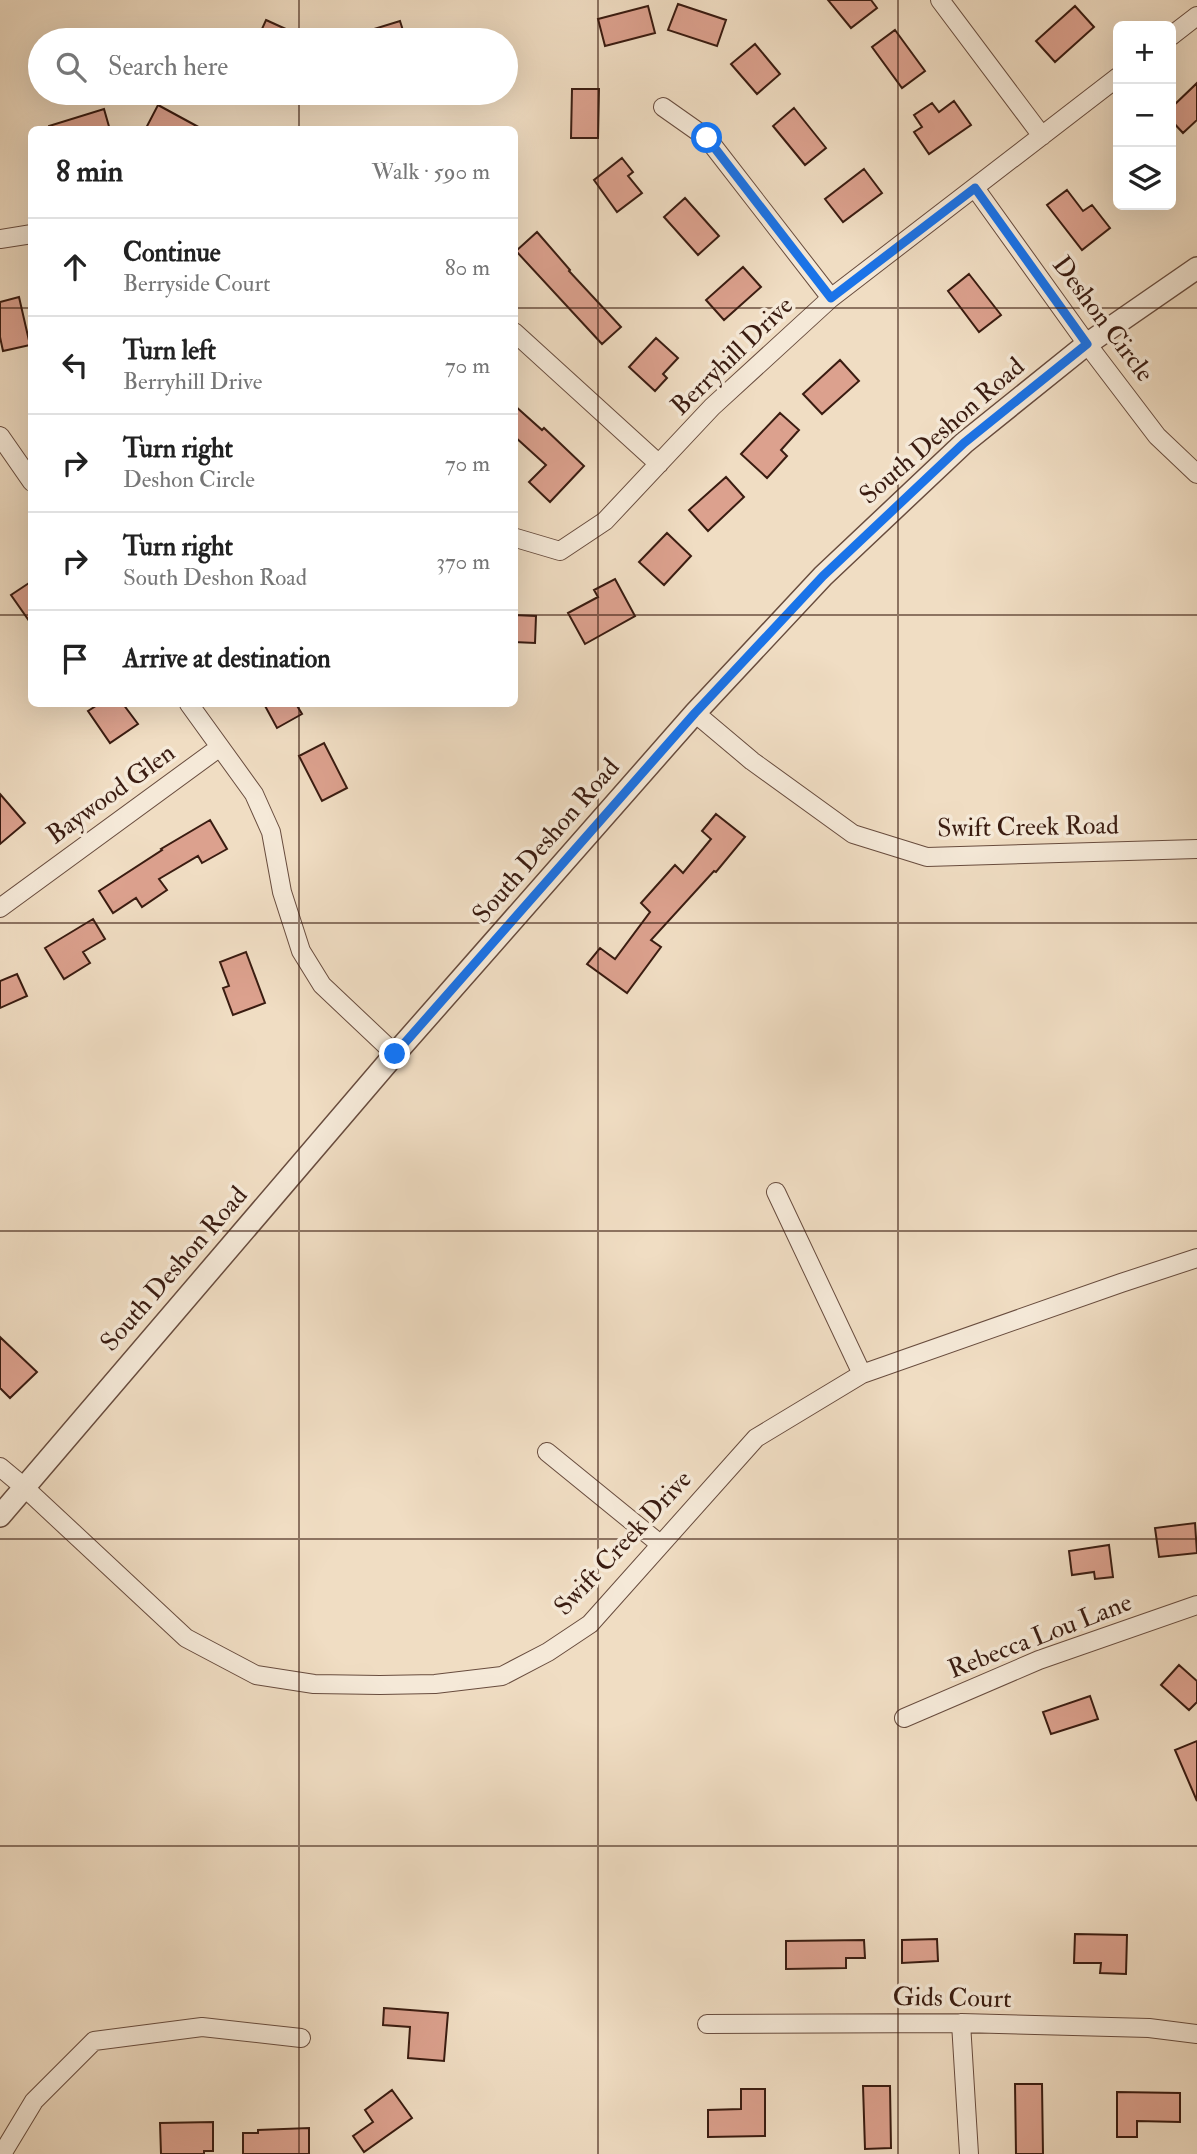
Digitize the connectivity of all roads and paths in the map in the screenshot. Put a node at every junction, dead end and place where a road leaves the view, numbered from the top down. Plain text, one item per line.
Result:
1 (940, 0) edge
2 (1197, 16) edge
3 (1176, 32) edge
4 (1113, 81) edge
5 (663, 107) dead end
6 (1042, 136) junction
7 (975, 188) junction
8 (28, 235) edge
9 (0, 239) edge
10 (1197, 268) edge
11 (831, 298) junction
12 (518, 336) edge
13 (1087, 344) junction
14 (0, 436) edge
15 (659, 464) junction
16 (1197, 474) edge
17 (28, 476) edge
18 (518, 539) edge
19 (191, 707) edge
20 (695, 713) junction
21 (220, 747) junction
22 (1197, 849) edge
23 (0, 908) edge
24 (395, 1054) junction
25 (776, 1192) dead end
26 (1197, 1258) edge
27 (862, 1374) junction
28 (547, 1452) dead end
29 (0, 1468) edge
30 (24, 1488) junction
31 (0, 1516) edge
32 (660, 1544) junction
33 (1197, 1605) edge
34 (904, 1718) dead end
35 (961, 2023) junction
36 (707, 2024) dead end
37 (1197, 2034) edge
38 (302, 2038) dead end
39 (2, 2154) edge
40 (969, 2154) edge

1 - 6 street
2 - 3 street
4 - 6 street, Berryhill Drive
5 - 11 street
6 - 7 street, Berryhill Drive
7 - 11 street, Berryhill Drive
7 - 13 street, Deshon Circle
8 - 9 street
10 - 13 street, South Deshon Road
11 - 15 street, Berryhill Drive
12 - 15 street
13 - 16 street, Deshon Circle
13 - 20 street, South Deshon Road
14 - 17 street
15 - 18 street, Berryhill Drive
19 - 21 street
20 - 22 street, Swift Creek Road
20 - 24 street, South Deshon Road
21 - 23 street, Baywood Glen
21 - 24 street
24 - 30 street, South Deshon Road
25 - 27 street
26 - 27 street, Swift Creek Drive
27 - 32 street, Swift Creek Drive
28 - 32 street
29 - 30 street, Swift Creek Drive
30 - 31 street, South Deshon Road
30 - 32 street, Swift Creek Drive
33 - 34 street, Rebecca Lou Lane
35 - 36 street, Gids Court
35 - 37 street, Gids Court
35 - 40 street
38 - 39 street

